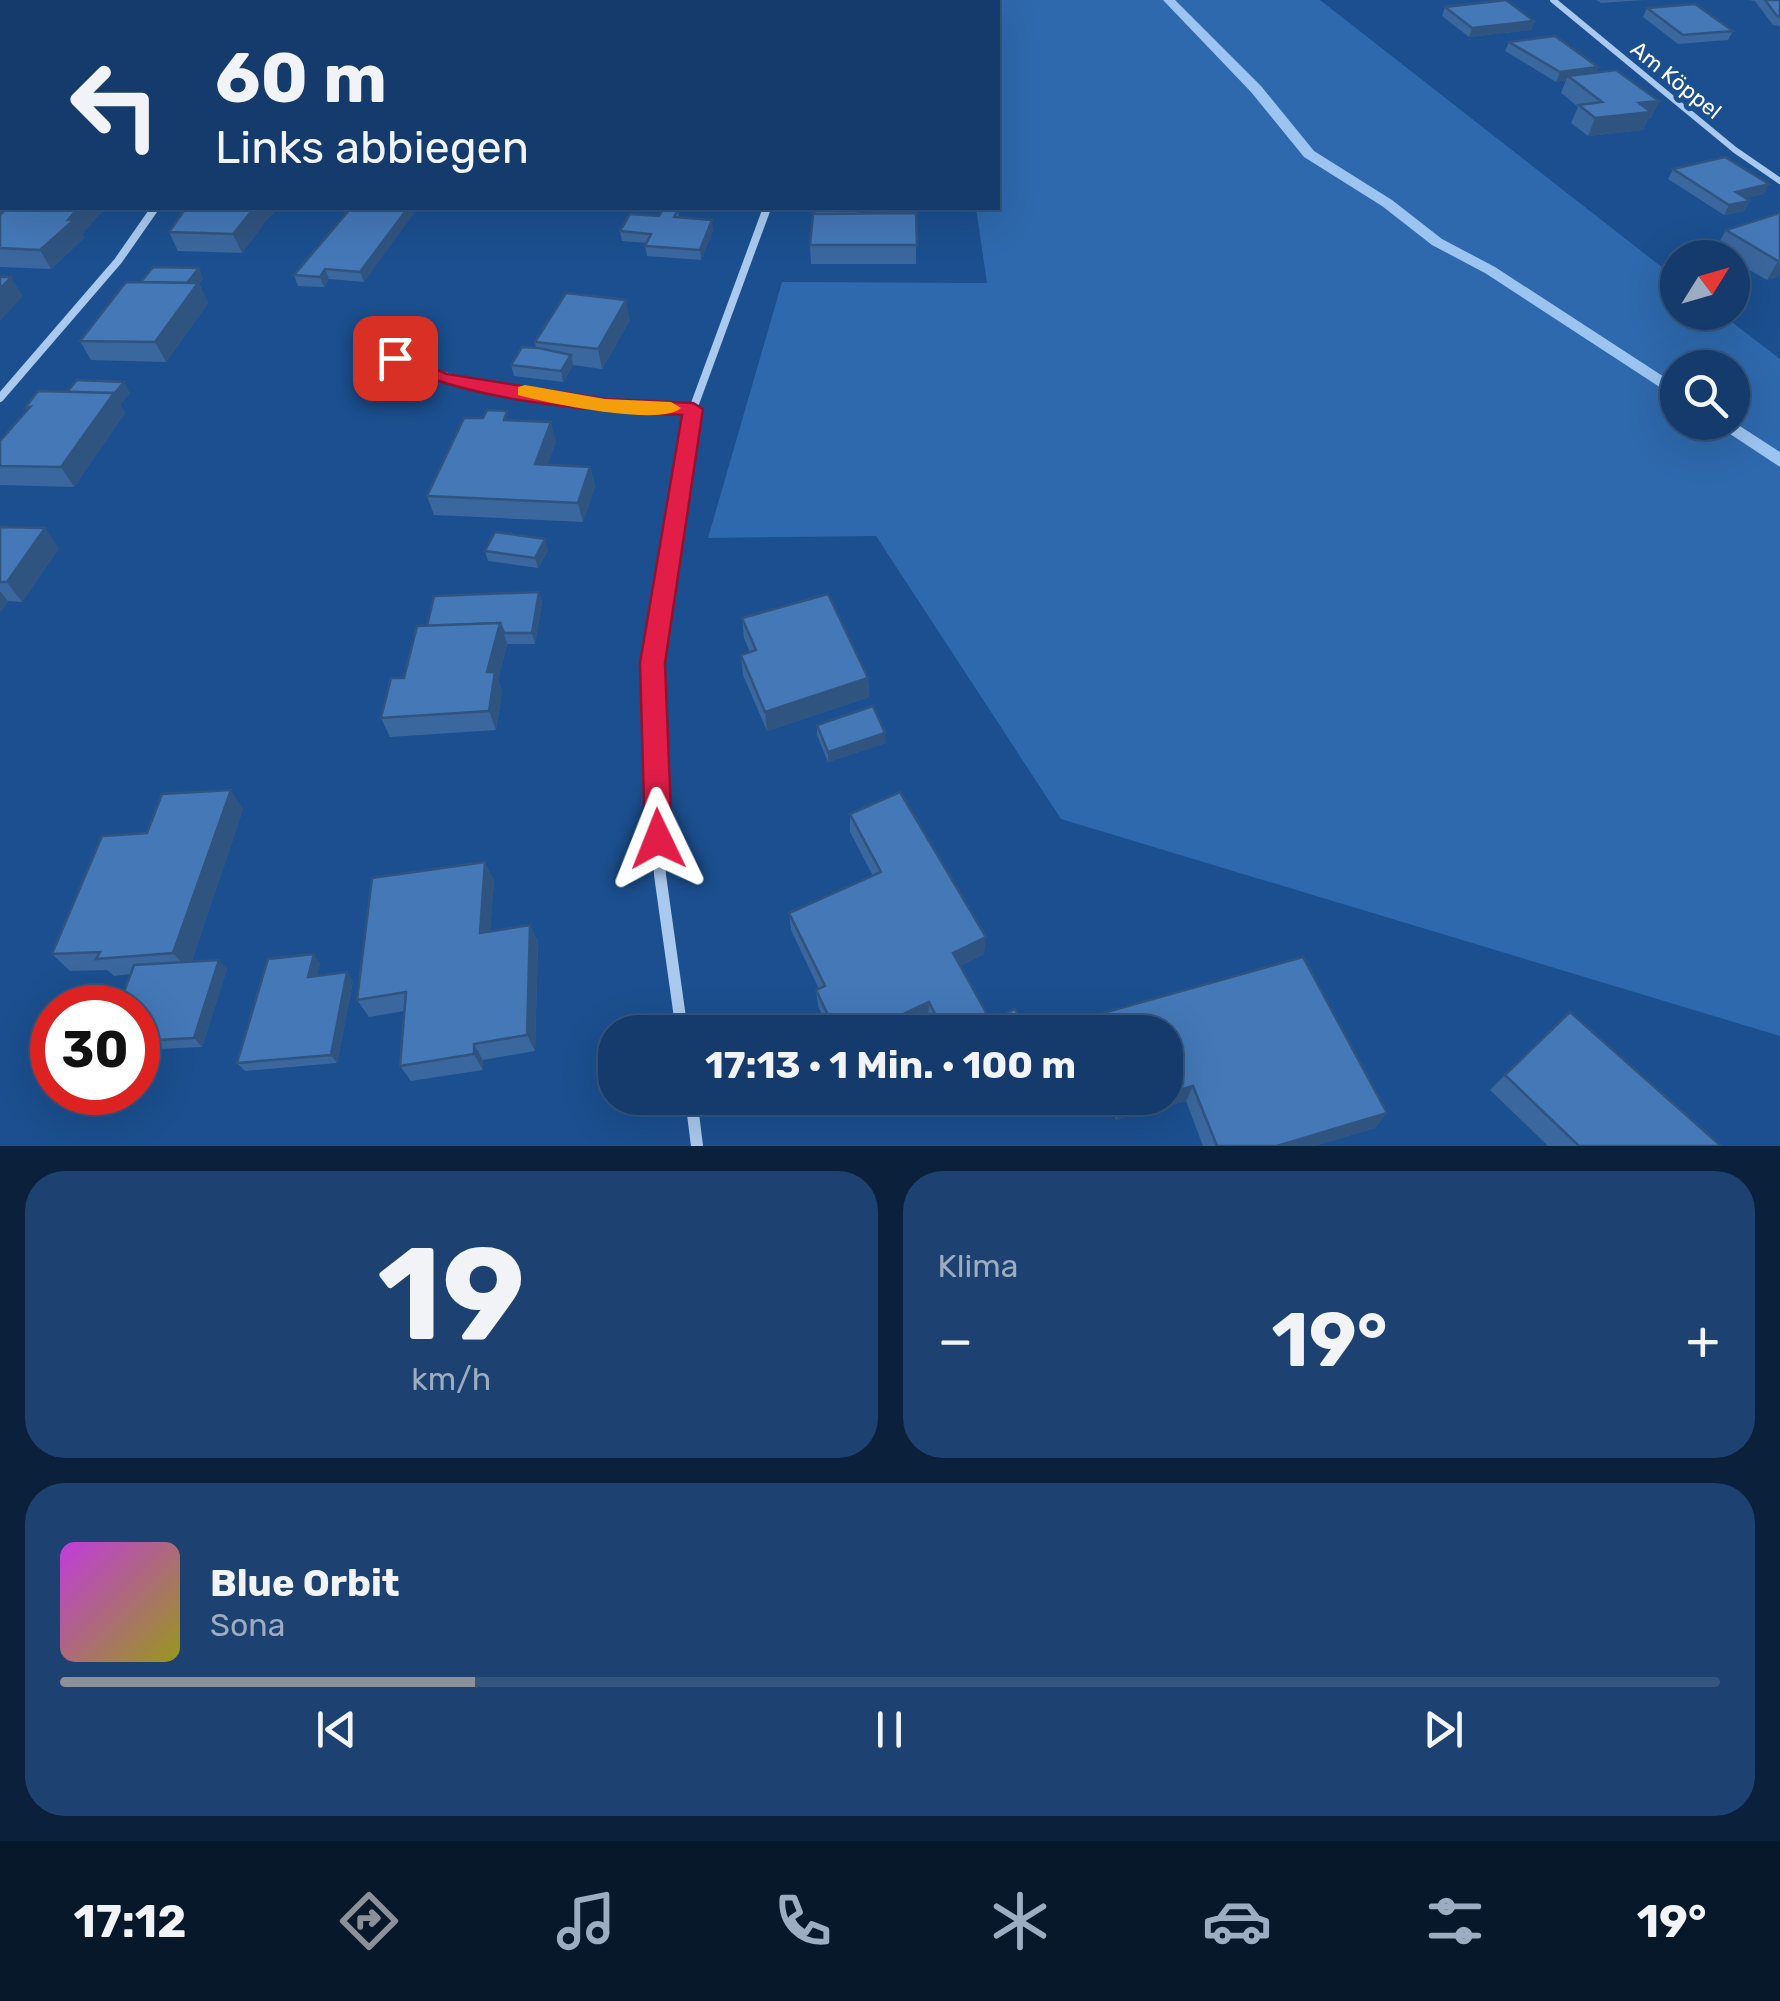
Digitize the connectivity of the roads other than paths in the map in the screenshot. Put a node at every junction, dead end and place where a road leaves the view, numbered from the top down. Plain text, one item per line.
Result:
1 (1553, 0) edge
2 (1780, 181) edge
3 (154, 210) edge
4 (765, 210) edge
5 (388, 318) dead end
6 (0, 398) edge
7 (693, 409) junction
8 (680, 1015) edge
9 (693, 1115) edge
10 (698, 1146) edge

1 - 2 street, Am Köppel
3 - 6 street
4 - 7 street
5 - 7 lane
7 - 8 street
9 - 10 street

